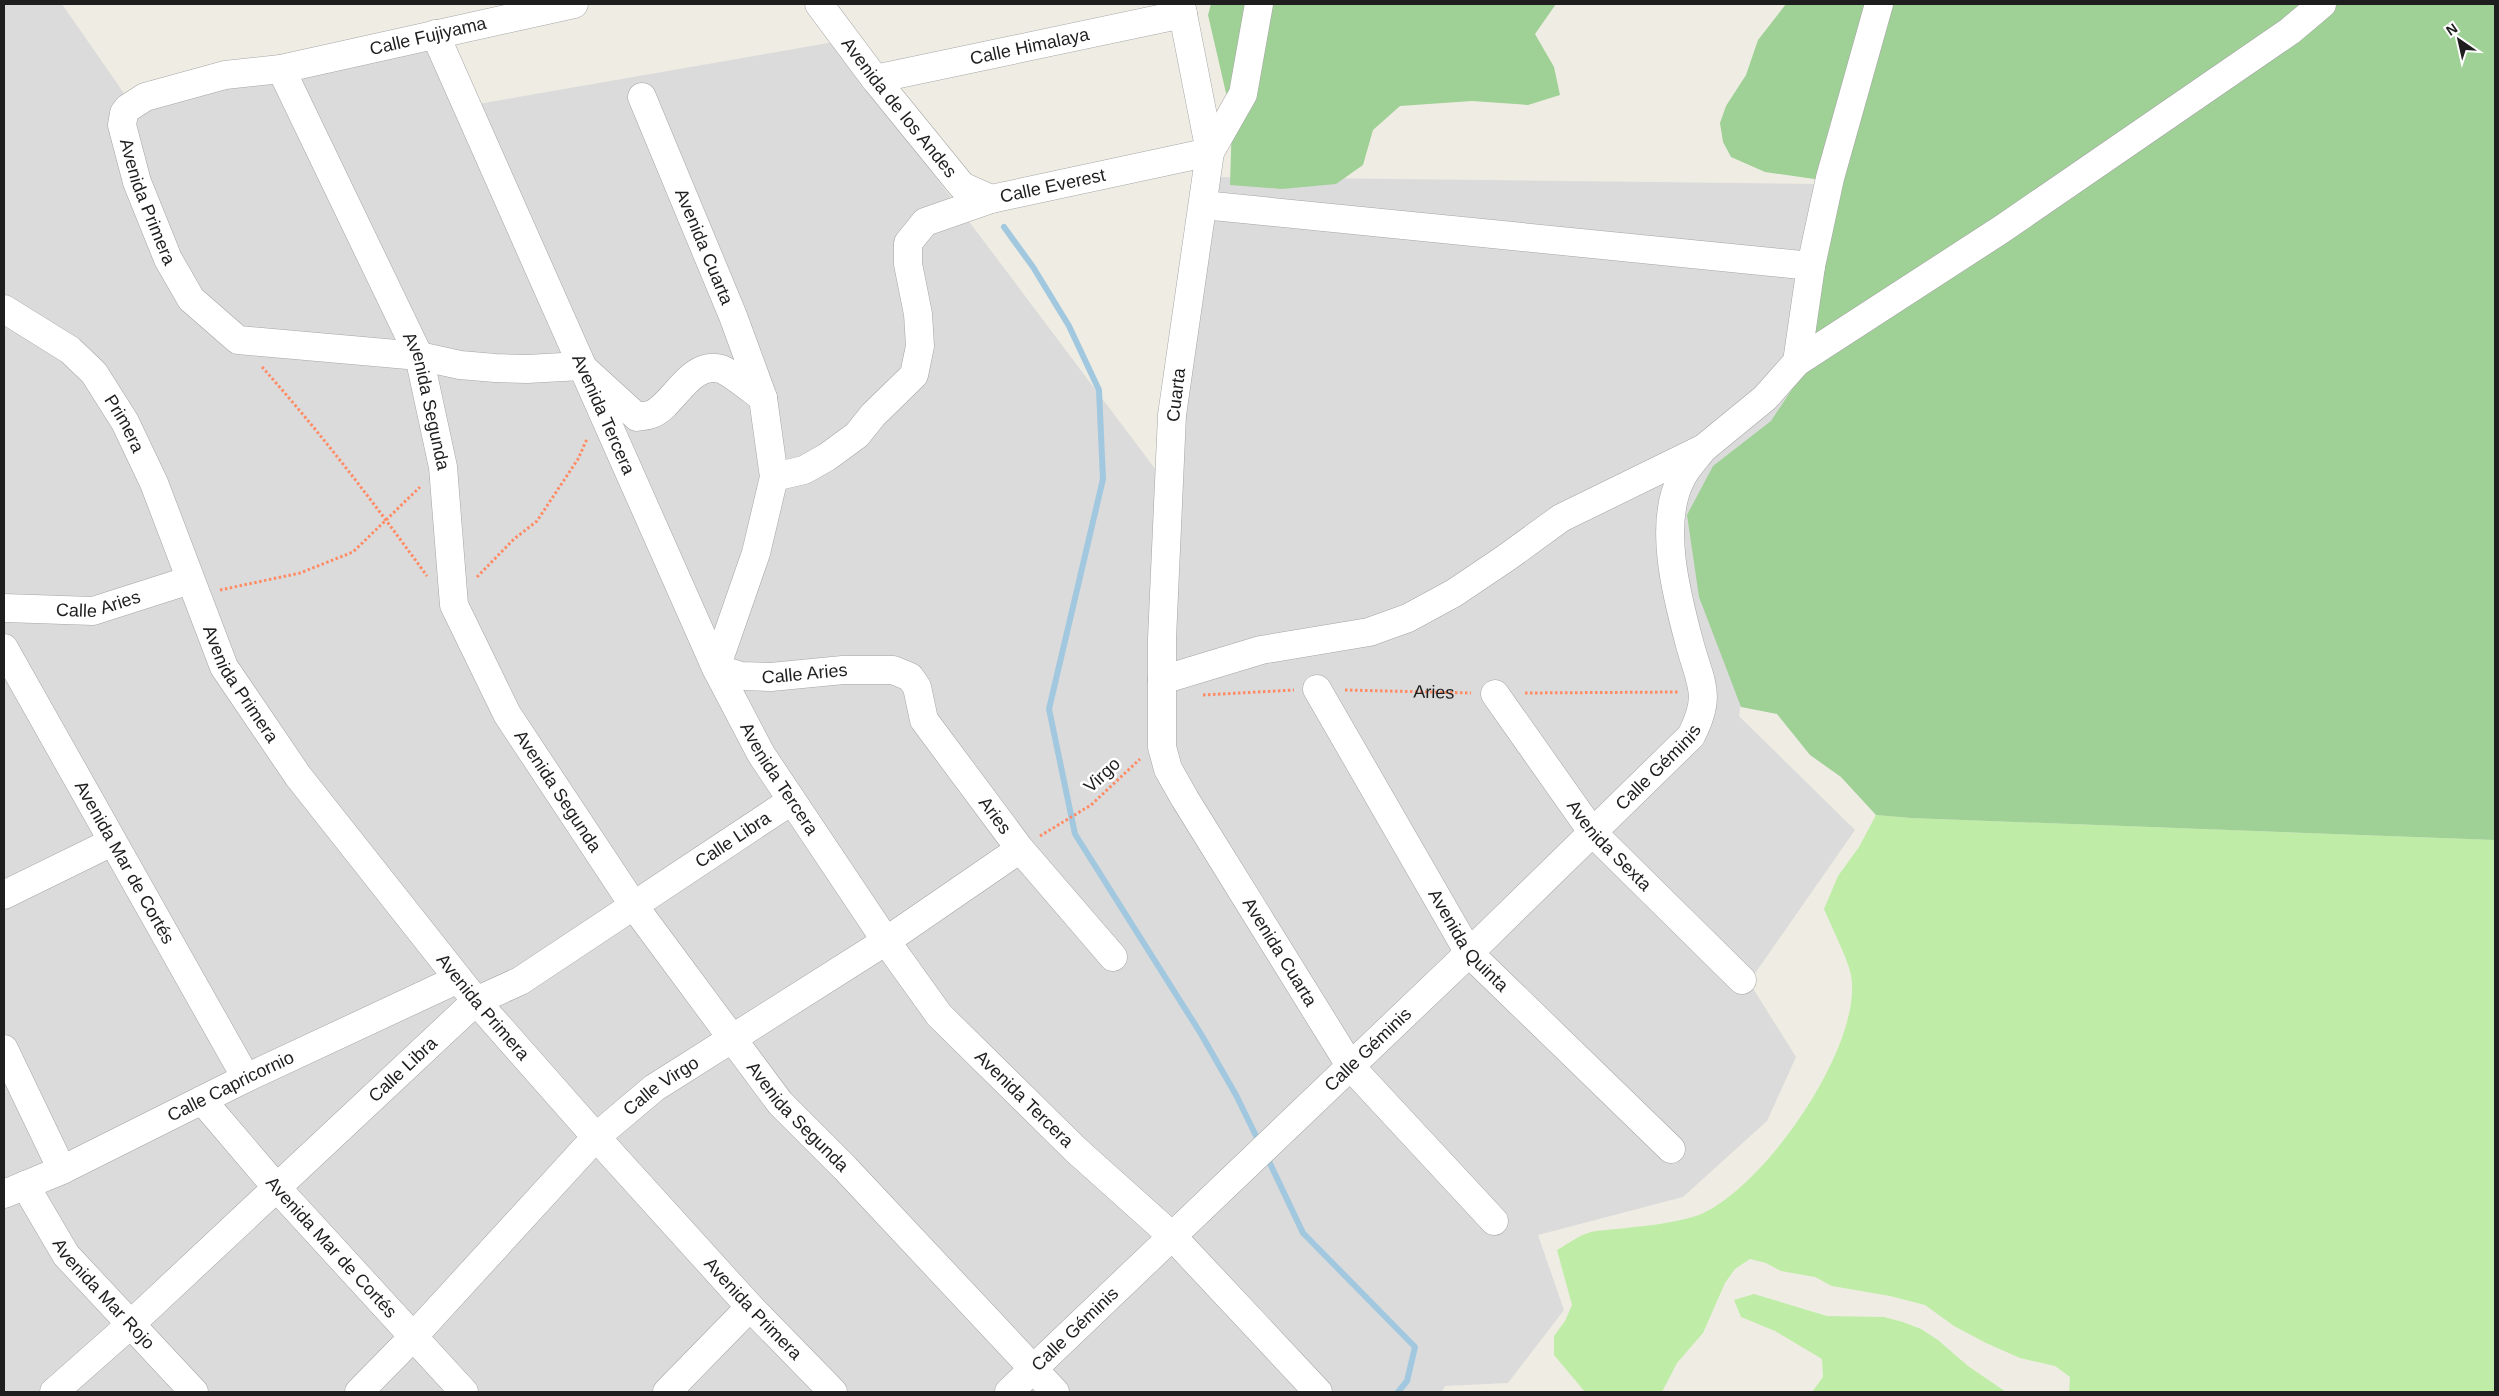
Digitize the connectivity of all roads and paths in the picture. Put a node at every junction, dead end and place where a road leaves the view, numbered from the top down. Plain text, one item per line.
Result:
1 (574, 4) edge
2 (819, 4) edge
3 (1259, 4) edge
4 (1879, 4) edge
5 (2322, 4) edge
6 (1182, 9) edge
7 (434, 34) junction
8 (281, 69) junction
9 (875, 79) junction
10 (642, 97) dead end
11 (1210, 152) junction
12 (991, 199) junction
13 (1203, 205) junction
14 (1811, 266) junction
15 (4, 309) edge
16 (238, 340) junction
17 (419, 356) junction
18 (1797, 362) junction
19 (581, 366) junction
20 (763, 398) junction
21 (590, 433) dead end
22 (1704, 448) junction
23 (443, 467) junction
24 (774, 477) junction
25 (385, 518) junction
26 (190, 580) junction
27 (454, 605) junction
28 (4, 608) edge
29 (1162, 639) joint
30 (4, 648) edge
31 (716, 668) junction
32 (893, 670) joint
33 (1162, 680) junction
34 (1317, 689) junction
35 (1704, 692) junction
36 (1495, 694) junction
37 (1201, 695) dead end
38 (1162, 746) junction
39 (791, 801) junction
40 (1060, 823) dead end
41 (1593, 833) junction
42 (112, 842) junction
43 (1020, 849) junction
44 (4, 895) edge
45 (634, 906) junction
46 (886, 941) junction
47 (1469, 953) junction
48 (1113, 957) dead end
49 (458, 979) junction
50 (1742, 980) dead end
51 (476, 1001) junction
52 (731, 1039) junction
53 (4, 1049) edge
54 (1351, 1067) junction
55 (246, 1078) junction
56 (202, 1100) junction
57 (596, 1137) junction
58 (1672, 1149) dead end
59 (62, 1170) junction
60 (277, 1188) junction
61 (14, 1189) edge
62 (1494, 1221) dead end
63 (1172, 1236) junction
64 (750, 1307) junction
65 (132, 1324) junction
66 (412, 1338) junction
67 (1034, 1370) junction
68 (54, 1392) edge
69 (194, 1392) edge
70 (359, 1392) edge
71 (464, 1392) edge
72 (667, 1392) edge
73 (833, 1392) edge
74 (1009, 1392) edge
75 (1055, 1392) edge
76 (1318, 1392) edge

1 - 7 street, Calle Fujiyama
2 - 9 street, Avenida de los Andes
3 - 11 street
4 - 14 street
5 - 18 street
6 - 9 street, Calle Himalaya
6 - 11 street
7 - 8 street, Calle Fujiyama
7 - 19 street, Avenida Tercera
8 - 16 street, Avenida Primera
8 - 17 street, Avenida Segunda
9 - 12 street, Avenida de los Andes
10 - 20 street, Avenida Cuarta
11 - 12 street, Calle Everest
11 - 13 street, Cuarta
12 - 24 street, Calle Everest
13 - 14 street
13 - 29 street, Cuarta
14 - 18 street
15 - 26 street, Primera
16 - 17 street
16 - 25 path
17 - 19 street
17 - 23 street, Avenida Segunda
18 - 22 street
19 - 20 street
19 - 31 street, Avenida Tercera
20 - 24 street, Avenida Cuarta
21 - 27 path
22 - 33 street
22 - 35 street
23 - 25 path
23 - 27 street, Avenida Segunda
24 - 31 street
25 - 26 path
25 - 27 path
26 - 28 street, Calle Aries
26 - 49 street, Avenida Primera
27 - 45 street, Avenida Segunda
29 - 33 street, Avenida Cuarta
30 - 42 street, Avenida Mar de Cortés
31 - 32 street, Calle Aries
31 - 39 street, Avenida Tercera
32 - 43 street, Aries
33 - 38 street, Avenida Cuarta
34 - 36 path, Aries
34 - 37 path, Aries
34 - 47 street, Avenida Quinta
35 - 36 path, Aries
35 - 41 street, Calle Géminis
36 - 41 street, Avenida Sexta
38 - 40 path, Virgo
38 - 54 street, Avenida Cuarta
39 - 45 street, Calle Libra
39 - 46 street, Avenida Tercera
41 - 47 street, Calle Géminis
41 - 50 street, Avenida Sexta
42 - 44 street
42 - 55 street, Avenida Mar de Cortés
43 - 46 street, Calle Virgo
43 - 48 street, Aries
45 - 51 street, Calle Libra
45 - 52 street, Avenida Segunda
46 - 52 street, Calle Virgo
46 - 63 street, Avenida Tercera
47 - 54 street, Calle Géminis
47 - 58 street, Avenida Quinta
49 - 51 street, Avenida Primera
49 - 55 street, Calle Capricornio
51 - 57 street, Avenida Primera
51 - 60 street, Calle Libra
52 - 57 street, Calle Virgo
52 - 67 street, Avenida Segunda
53 - 59 street
54 - 62 street, Avenida Cuarta
54 - 63 street, Calle Géminis
55 - 56 street, Calle Capricornio
56 - 59 street, Calle Capricornio
56 - 60 street, Avenida Mar de Cortés
57 - 64 street, Avenida Primera
57 - 66 street, Calle Virgo
59 - 61 street, Calle Capricornio
60 - 65 street, Calle Libra
60 - 66 street, Avenida Mar de Cortés
61 - 65 street, Avenida Mar Rojo
63 - 67 street, Calle Géminis
63 - 76 street, Avenida Tercera
64 - 72 street
64 - 73 street, Avenida Primera
65 - 68 street, Calle Libra
65 - 69 street, Avenida Mar Rojo
66 - 70 street, Calle Virgo
66 - 71 street, Avenida Mar de Cortés
67 - 74 street, Calle Géminis
67 - 75 street, Avenida Segunda

